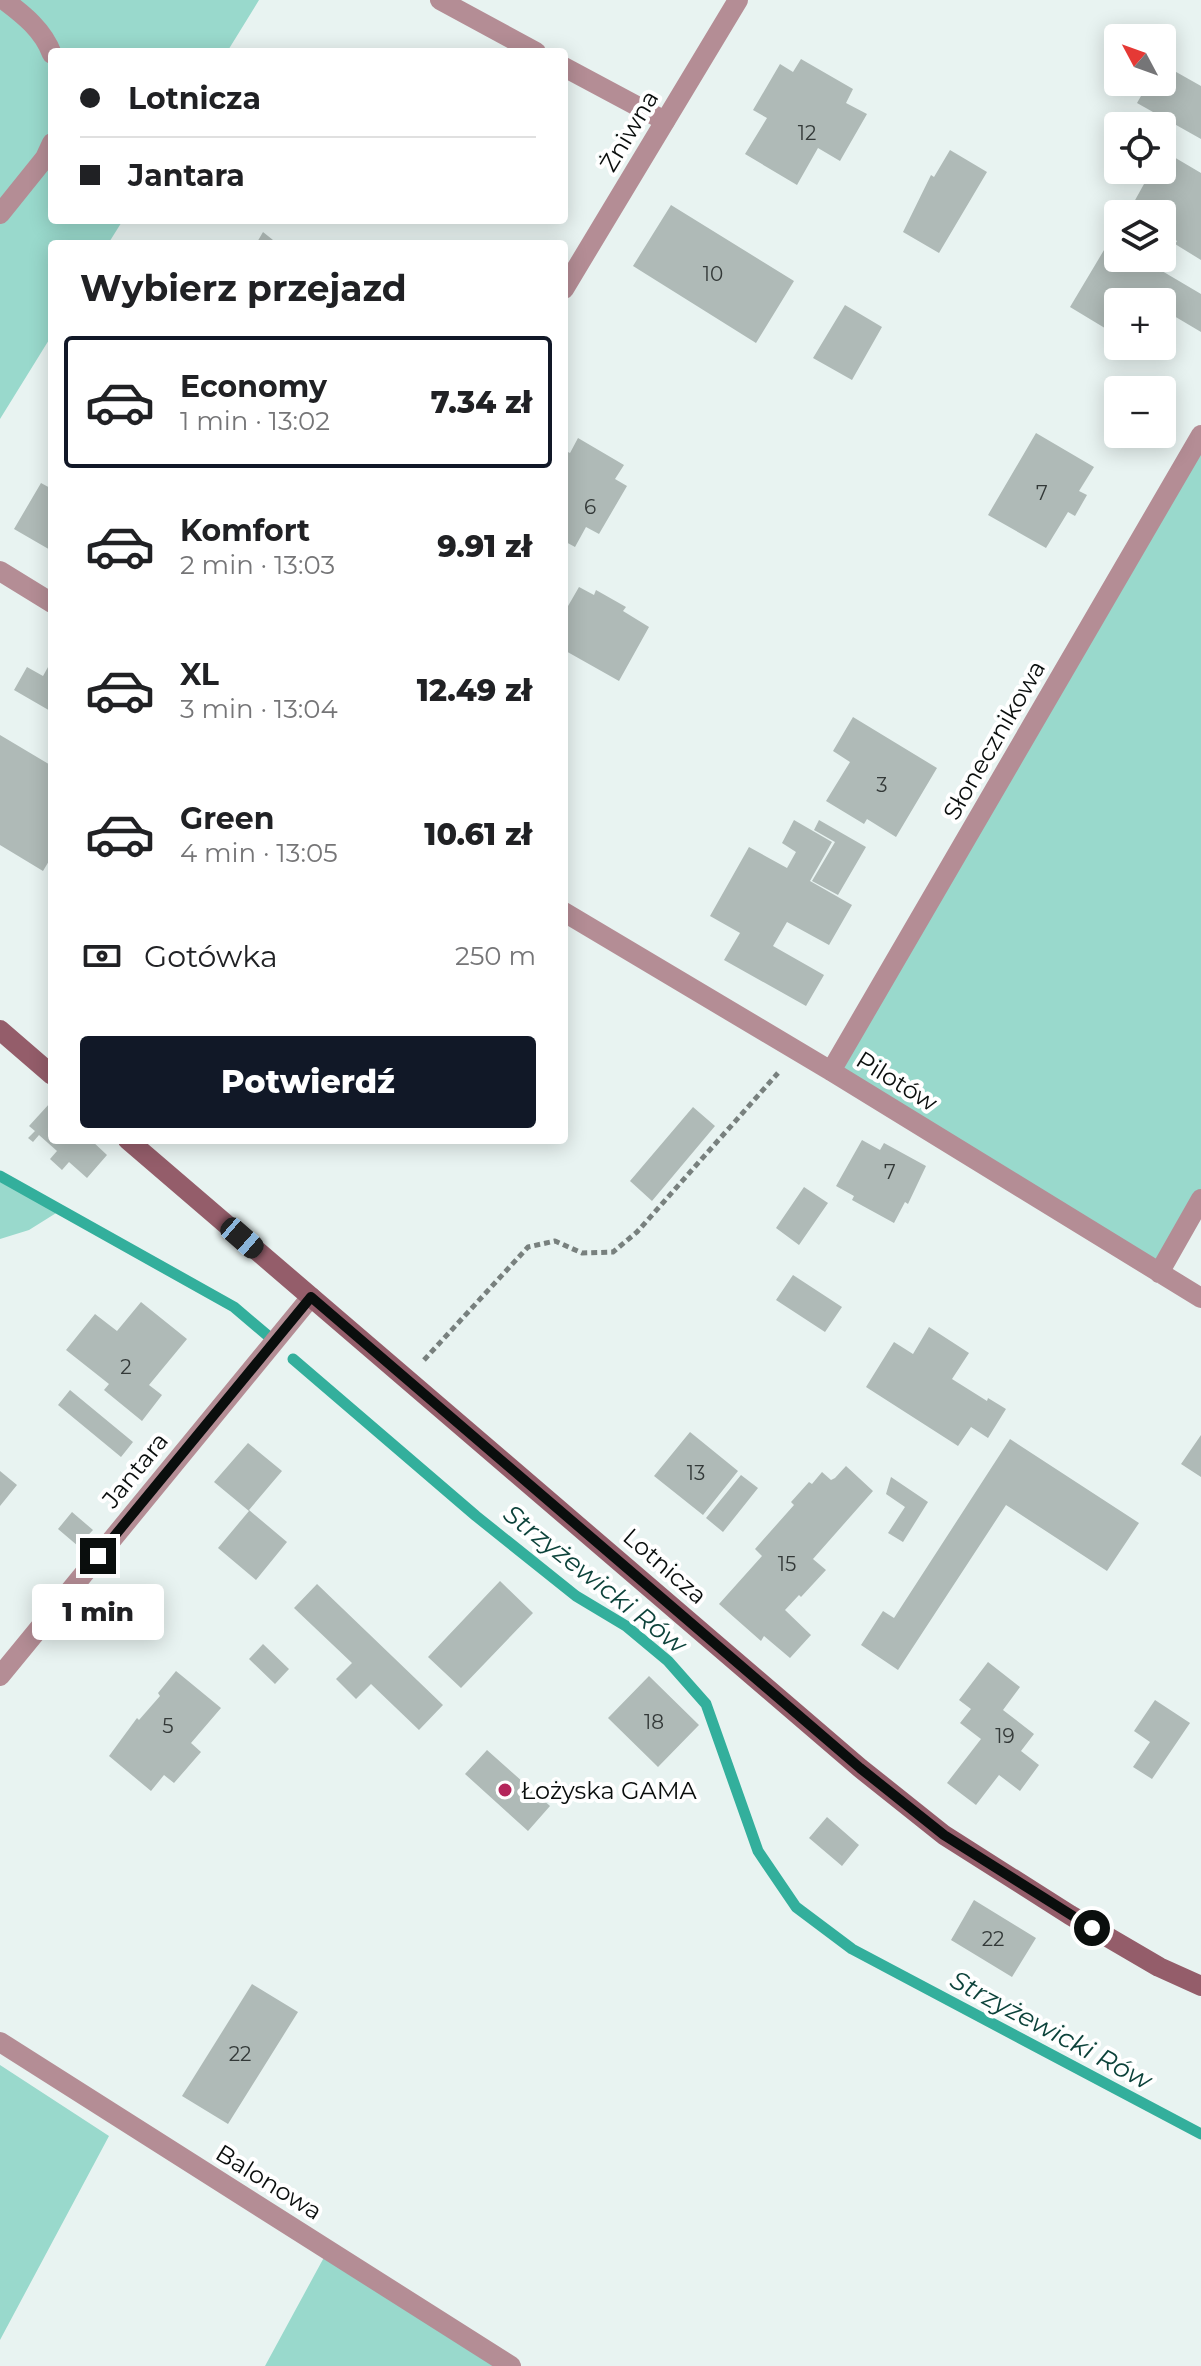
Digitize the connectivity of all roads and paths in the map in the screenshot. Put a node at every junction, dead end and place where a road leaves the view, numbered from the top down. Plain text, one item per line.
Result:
1 (4, 0) edge
2 (440, 0) edge
3 (738, 0) edge
4 (50, 48) edge
5 (529, 48) edge
6 (568, 69) edge
7 (665, 121) junction
8 (48, 152) edge
9 (0, 214) edge
10 (568, 282) edge
11 (1201, 435) edge
12 (0, 571) edge
13 (48, 601) edge
14 (568, 914) edge
15 (0, 1030) edge
16 (797, 1051) junction
17 (831, 1071) junction
18 (48, 1072) edge
19 (133, 1144) edge
20 (1201, 1199) edge
21 (1159, 1273) junction
22 (311, 1297) junction
23 (1201, 1298) edge
24 (407, 1379) junction
25 (0, 1676) edge
26 (1201, 1986) edge
27 (0, 2042) edge
28 (511, 2366) edge

1 - 4 street
2 - 5 street
3 - 7 street, Żniwna
6 - 7 street
7 - 10 street, Żniwna
8 - 9 street
11 - 17 street, Słonecznikowa
12 - 13 street
14 - 16 street, Pilotów
15 - 18 street
16 - 17 street, Pilotów
16 - 24 path
17 - 21 street, Pilotów
19 - 22 street, Lotnicza
20 - 21 street
21 - 23 street, Pilotów
22 - 24 street, Lotnicza
22 - 25 street, Jantara
24 - 26 street, Lotnicza
27 - 28 street, Balonowa

